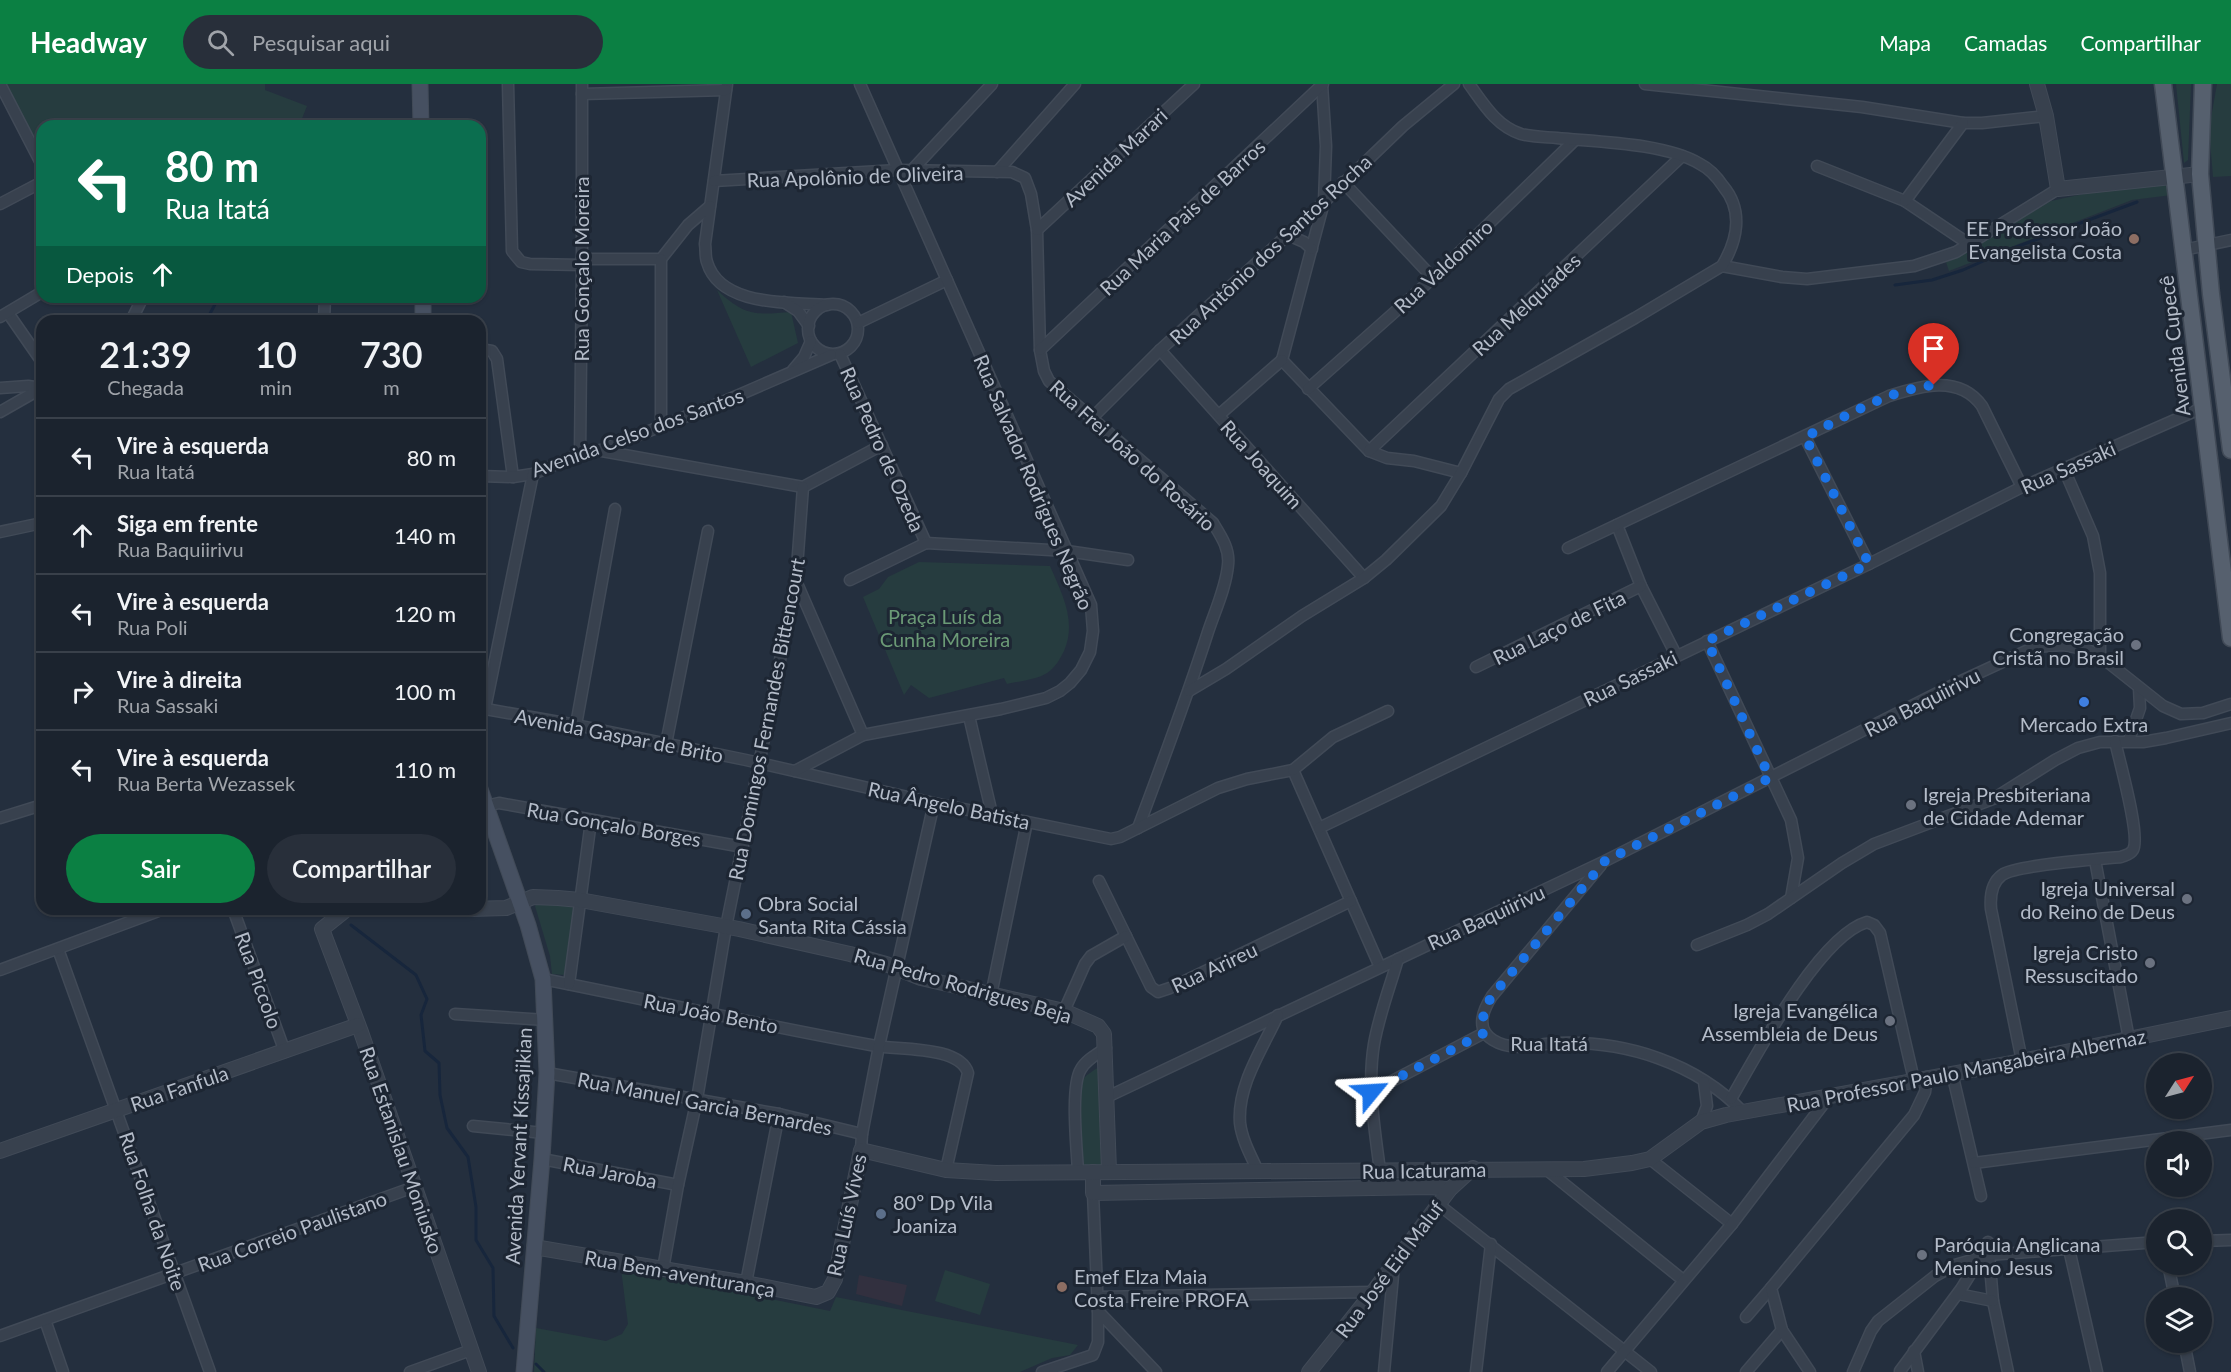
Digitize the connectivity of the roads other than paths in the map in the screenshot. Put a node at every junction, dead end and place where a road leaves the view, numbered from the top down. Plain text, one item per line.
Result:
1 (420, 84) edge
2 (508, 84) edge
3 (860, 84) edge
4 (992, 84) edge
5 (1076, 84) edge
6 (1194, 84) edge
7 (1322, 84) edge
8 (1454, 84) edge
9 (1469, 84) edge
10 (1645, 84) edge
11 (2037, 84) edge
12 (2163, 84) edge
13 (2203, 84) edge
14 (670, 87) edge
15 (726, 87) edge
16 (1, 88) edge
17 (582, 89) edge
18 (2046, 116) junction
19 (421, 120) edge
20 (1963, 123) junction
21 (1575, 140) junction
22 (36, 154) edge
23 (1682, 156) junction
24 (1817, 166) dead end
25 (912, 170) junction
26 (898, 171) junction
27 (997, 172) junction
28 (2200, 174) junction
29 (2175, 176) junction
30 (714, 181) junction
31 (1343, 182) junction
32 (36, 185) edge
33 (2058, 189) junction
34 (1905, 201) junction
35 (1324, 202) junction
36 (0, 204) edge
37 (710, 206) junction
38 (1037, 230) junction
39 (1287, 235) junction
40 (2231, 240) edge
41 (1969, 244) junction
42 (2207, 244) junction
43 (1312, 249) junction
44 (2183, 250) junction
45 (661, 259) junction
46 (582, 262) junction
47 (1722, 266) junction
48 (1433, 278) junction
49 (947, 280) junction
50 (36, 296) edge
51 (784, 301) junction
52 (827, 305) junction
53 (4, 315) edge
54 (858, 323) junction
55 (808, 326) junction
56 (811, 341) junction
57 (486, 350) edge
58 (1040, 350) junction
59 (1161, 350) junction
60 (835, 354) junction
61 (36, 355) edge
62 (1282, 360) junction
63 (791, 373) junction
64 (36, 387) edge
65 (0, 388) edge
66 (1308, 389) junction
67 (36, 391) edge
68 (2202, 408) junction
69 (0, 412) edge
70 (1219, 415) junction
71 (1091, 419) junction
72 (661, 427) junction
73 (1805, 437) junction
74 (2230, 443) edge
75 (882, 445) junction
76 (601, 450) junction
77 (1369, 451) junction
78 (580, 454) junction
79 (2064, 469) junction
80 (1461, 473) junction
81 (533, 474) junction
82 (486, 476) edge
83 (513, 477) junction
84 (803, 487) junction
85 (2022, 487) junction
86 (615, 509) dead end
87 (36, 524) edge
88 (1617, 525) junction
89 (708, 531) dead end
90 (0, 532) edge
91 (926, 543) junction
92 (1568, 548) dead end
93 (1067, 551) junction
94 (1128, 560) dead end
95 (1869, 564) junction
96 (1364, 578) junction
97 (850, 580) dead end
98 (796, 581) junction
99 (1641, 586) junction
100 (2231, 633) edge
101 (2231, 638) edge
102 (1707, 641) junction
103 (1676, 655) junction
104 (2100, 657) junction
105 (1476, 667) dead end
106 (2139, 688) junction
107 (1189, 692) junction
108 (486, 695) edge
109 (2231, 704) edge
110 (2163, 706) junction
111 (2140, 708) junction
112 (486, 710) edge
113 (1388, 711) dead end
114 (2181, 714) junction
115 (969, 716) junction
116 (2231, 723) edge
117 (576, 725) junction
118 (863, 735) junction
119 (2182, 735) junction
120 (2115, 741) junction
121 (2129, 741) junction
122 (666, 744) junction
123 (759, 763) junction
124 (1293, 770) junction
125 (795, 771) junction
126 (1770, 778) junction
127 (933, 803) junction
128 (486, 806) edge
129 (0, 807) edge
130 (36, 807) edge
131 (13, 814) junction
132 (992, 814) junction
133 (486, 815) edge
134 (0, 818) edge
135 (591, 821) junction
136 (1027, 822) junction
137 (1138, 828) junction
138 (1319, 828) junction
139 (743, 847) junction
140 (2095, 860) junction
141 (1605, 861) junction
142 (1099, 881) dead end
143 (1791, 898) junction
144 (580, 900) junction
145 (1351, 901) junction
146 (520, 902) junction
147 (486, 909) edge
148 (148, 915) edge
149 (235, 915) edge
150 (340, 915) edge
151 (726, 927) junction
152 (1126, 936) junction
153 (1697, 945) dead end
154 (58, 949) junction
155 (1398, 959) junction
156 (1380, 967) junction
157 (897, 969) junction
158 (0, 970) edge
159 (543, 979) junction
160 (569, 984) junction
161 (991, 995) junction
162 (1064, 1011) junction
163 (711, 1013) junction
164 (455, 1014) dead end
165 (1278, 1015) junction
166 (2231, 1018) edge
167 (546, 1020) junction
168 (358, 1025) junction
169 (1484, 1033) junction
170 (2129, 1039) junction
171 (879, 1046) junction
172 (1106, 1048) junction
173 (285, 1052) junction
174 (2022, 1061) junction
175 (547, 1073) junction
176 (1952, 1073) junction
177 (1920, 1079) junction
178 (1704, 1082) junction
179 (1371, 1092) junction
180 (1107, 1097) junction
181 (1828, 1098) junction
182 (697, 1099) junction
183 (1731, 1099) junction
184 (117, 1110) junction
185 (1743, 1112) junction
186 (779, 1114) junction
187 (1701, 1122) junction
188 (472, 1126) dead end
189 (2231, 1130) edge
190 (543, 1133) junction
191 (862, 1134) junction
192 (861, 1150) junction
193 (0, 1151) edge
194 (542, 1159) junction
195 (1650, 1159) junction
196 (1974, 1163) junction
197 (1473, 1168) junction
198 (946, 1170) junction
199 (1547, 1170) junction
200 (1109, 1171) junction
201 (1258, 1171) junction
202 (1380, 1171) junction
203 (1085, 1172) junction
204 (678, 1185) junction
205 (414, 1187) junction
206 (1382, 1188) junction
207 (1450, 1188) junction
208 (1094, 1193) junction
209 (1981, 1196) dead end
210 (1438, 1204) junction
211 (1732, 1224) junction
212 (2231, 1240) edge
213 (2212, 1241) edge
214 (1988, 1242) dead end
215 (2146, 1243) edge
216 (1491, 1244) junction
217 (534, 1247) junction
218 (2069, 1249) junction
219 (1985, 1256) junction
220 (1394, 1264) junction
221 (663, 1269) junction
222 (175, 1273) junction
223 (1683, 1280) junction
224 (746, 1283) junction
225 (1771, 1288) junction
226 (1373, 1292) junction
227 (1958, 1294) junction
228 (825, 1295) joint
229 (1098, 1297) junction
230 (1993, 1301) junction
231 (1098, 1311) junction
232 (1746, 1317) dead end
233 (45, 1320) junction
234 (1782, 1330) junction
235 (1, 1331) edge
236 (471, 1350) junction
237 (1624, 1351) junction
238 (1914, 1352) junction
239 (2186, 1353) edge
240 (1900, 1371) edge
241 (63, 1372) edge
242 (210, 1372) edge
243 (410, 1372) edge
244 (479, 1372) edge
245 (521, 1372) edge
246 (1042, 1372) edge
247 (1156, 1372) edge
248 (1309, 1372) edge
249 (1384, 1372) edge
250 (1476, 1372) edge
251 (1607, 1372) edge
252 (1651, 1372) edge
253 (1746, 1372) edge
254 (1810, 1372) edge
255 (1853, 1372) edge
256 (1918, 1372) edge
257 (2008, 1372) edge
258 (2097, 1372) edge
259 (2190, 1372) edge

1 - 19 main road
2 - 46 street
3 - 26 street, Rua Salvador Rodrigues Negrão
4 - 25 street
5 - 27 street
6 - 38 street, Avenida Marari
7 - 35 street
7 - 58 street, Rua Maria Pais de Barros
8 - 31 street, Rua Antônio dos Santos Rocha
9 - 21 street
10 - 20 street
11 - 18 street
12 - 29 main road, Avenida Cupecê
13 - 28 main road
14 - 15 street
14 - 17 street
15 - 30 street
16 - 22 street
17 - 46 street, Rua Gonçalo Moreira
18 - 20 street
18 - 33 street
20 - 34 street
21 - 23 street
21 - 48 street, Rua Valdomiro
23 - 47 street
23 - 77 street, Rua Melquíades
24 - 34 street
25 - 26 street, Rua Apolônio de Oliveira
25 - 27 street, Rua Apolônio de Oliveira
26 - 30 street, Rua Apolônio de Oliveira
26 - 49 street, Rua Salvador Rodrigues Negrão
27 - 38 street, Rua Frei João do Rosário
28 - 29 street
28 - 42 main road
29 - 33 street
29 - 44 main road, Avenida Cupecê
30 - 37 street
31 - 35 street, Rua Antônio dos Santos Rocha
31 - 48 street
32 - 36 street
33 - 41 street
34 - 41 street
35 - 39 street, Rua Antônio dos Santos Rocha
35 - 43 street
37 - 45 street
37 - 51 street
38 - 58 street, Rua Frei João do Rosário
39 - 43 street
39 - 59 street, Rua Antônio dos Santos Rocha
40 - 42 street
41 - 47 street
42 - 44 street
42 - 74 main road
43 - 62 street
44 - 68 main road, Avenida Cupecê
45 - 46 street
45 - 72 street
46 - 78 street, Rua Gonçalo Moreira
47 - 80 street
48 - 66 street, Rua Valdomiro
49 - 54 street
49 - 93 street, Rua Salvador Rodrigues Negrão
50 - 53 street
51 - 52 street
51 - 55 street
52 - 54 street
52 - 55 street
53 - 61 street
54 - 60 street
55 - 56 street
56 - 60 street
56 - 63 street
57 - 83 street
58 - 71 street, Rua Frei João do Rosário
59 - 70 street, Rua Joaquim
59 - 71 street, Rua Antônio dos Santos Rocha
60 - 63 street, Avenida Celso dos Santos
60 - 75 street, Rua Pedro de Ozeda
62 - 66 street
62 - 70 street
63 - 72 street, Avenida Celso dos Santos
64 - 65 street
66 - 77 street
67 - 69 street
68 - 79 street, Rua Sassaki
68 - 100 main road, Avenida Cupecê
70 - 96 street, Rua Joaquim
71 - 107 street, Rua Frei João do Rosário
72 - 76 street, Avenida Celso dos Santos
73 - 85 street
73 - 88 street
73 - 95 street
75 - 84 street
75 - 91 street, Rua Pedro de Ozeda
76 - 78 street, Avenida Celso dos Santos
76 - 84 street
77 - 80 street
78 - 81 street, Avenida Celso dos Santos
79 - 85 street, Rua Sassaki
79 - 104 street
80 - 96 street
81 - 83 street, Avenida Celso dos Santos
81 - 108 street
82 - 83 street, Avenida Celso dos Santos
84 - 98 street, Rua Domingos Fernandes Bittencourt
85 - 95 street, Rua Sassaki
86 - 117 street
87 - 90 street
88 - 92 street
88 - 99 street
89 - 122 street
91 - 93 street
91 - 97 street
93 - 94 street
93 - 115 street, Rua Salvador Rodrigues Negrão
95 - 102 street, Rua Sassaki
96 - 107 street
98 - 118 street
98 - 123 street, Rua Domingos Fernandes Bittencourt
99 - 103 street
99 - 105 street, Rua Laço de Fita
100 - 101 main road, Avenida Cupecê
102 - 103 street, Rua Sassaki
102 - 126 street
103 - 138 street, Rua Sassaki
104 - 106 street, Rua Baquiirivu
104 - 126 street, Rua Baquiirivu
106 - 110 street, Rua Baquiirivu
106 - 111 street
107 - 137 street, Rua Frei João do Rosário
109 - 114 street
110 - 111 street
110 - 114 street, Rua Baquiirivu
111 - 121 street
112 - 117 street, Avenida Gaspar de Brito
113 - 124 street
114 - 119 street
115 - 118 street, Rua Salvador Rodrigues Negrão
115 - 132 street
116 - 119 street
117 - 122 street, Avenida Gaspar de Brito
118 - 125 street, Rua Salvador Rodrigues Negrão
119 - 121 street
120 - 121 street
120 - 140 street
120 - 143 street
122 - 123 street, Avenida Gaspar de Brito
123 - 125 street, Rua Ângelo Batista
123 - 139 street, Rua Domingos Fernandes Bittencourt
124 - 137 street, Rua Ângelo Batista
124 - 138 street
125 - 127 street, Rua Ângelo Batista
126 - 141 street, Rua Baquiirivu
126 - 143 street
127 - 132 street, Rua Ângelo Batista
127 - 157 street, Rua Luís Vives
128 - 135 street, Rua Gonçalo Borges
129 - 131 street
130 - 131 street
131 - 134 street
132 - 136 street, Rua Ângelo Batista
133 - 146 main road, Avenida Yervant Kissajikian
135 - 139 street, Rua Gonçalo Borges
135 - 144 street
136 - 137 street, Rua Ângelo Batista
136 - 161 street
138 - 145 street
139 - 151 street, Rua Domingos Fernandes Bittencourt
140 - 170 street
140 - 174 street
141 - 155 street, Rua Baquiirivu
141 - 169 street, Rua Itatá
142 - 152 street, Rua Arireu
143 - 153 street
144 - 146 street, Rua Pedro Rodrigues Beja
144 - 151 street, Rua Pedro Rodrigues Beja
144 - 160 street
145 - 152 street, Rua Arireu
145 - 156 street
146 - 147 street, Rua Pedro Rodrigues Beja
146 - 159 main road, Avenida Yervant Kissajikian
148 - 154 street
149 - 173 street, Rua Piccolo
150 - 168 street, Rua Estanislau Moniusko
151 - 157 street, Rua Pedro Rodrigues Beja
151 - 163 street, Rua Domingos Fernandes Bittencourt
152 - 162 street
154 - 158 street
154 - 184 street, Rua Folha da Noite
155 - 156 street, Rua Baquiirivu
155 - 179 street
156 - 165 street, Rua Baquiirivu
157 - 161 street, Rua Pedro Rodrigues Beja
157 - 171 street, Rua Luís Vives
159 - 160 street, Rua João Bento
159 - 167 main road, Avenida Yervant Kissajikian
160 - 163 street, Rua João Bento
161 - 162 street, Rua Pedro Rodrigues Beja
162 - 172 street, Rua Pedro Rodrigues Beja
163 - 171 street, Rua João Bento
163 - 182 street, Rua Domingos Fernandes Bittencourt
164 - 167 street
165 - 180 street, Rua Baquiirivu
165 - 201 street
166 - 170 street, Rua Professor Paulo Mangabeira Albernaz
167 - 175 main road, Avenida Yervant Kissajikian
168 - 173 street, Rua Fanfula
168 - 205 street, Rua Estanislau Moniusko
169 - 178 street, Rua Itatá
169 - 179 street
170 - 174 street, Rua Professor Paulo Mangabeira Albernaz
171 - 191 street, Rua Luís Vives
171 - 198 street, Rua João Bento
172 - 180 street
172 - 203 street
173 - 184 street, Rua Fanfula
174 - 176 street, Rua Professor Paulo Mangabeira Albernaz
175 - 182 street, Rua Manuel Garcia Bernardes
175 - 190 main road, Avenida Yervant Kissajikian
176 - 177 street, Rua Professor Paulo Mangabeira Albernaz
176 - 196 street
177 - 181 street, Rua Professor Paulo Mangabeira Albernaz
177 - 183 street
177 - 225 street
178 - 183 street, Rua Itatá
178 - 187 street
179 - 202 street
180 - 200 street
181 - 185 street, Rua Professor Paulo Mangabeira Albernaz
181 - 211 street
182 - 186 street, Rua Manuel Garcia Bernardes
182 - 204 street, Rua Domingos Fernandes Bittencourt
183 - 185 street, Rua Itatá
184 - 193 street, Rua Fanfula
184 - 222 street, Rua Folha da Noite
185 - 187 street, Rua Professor Paulo Mangabeira Albernaz
186 - 191 street, Rua Manuel Garcia Bernardes
186 - 224 street
187 - 195 street, Rua Icaturama
188 - 190 street
189 - 196 street
190 - 194 main road, Avenida Yervant Kissajikian
191 - 192 street, Rua Luís Vives
192 - 198 street, Rua Icaturama
192 - 228 street, Rua Luís Vives
194 - 204 street, Rua Jaroba
194 - 217 main road, Avenida Yervant Kissajikian
195 - 199 street, Rua Icaturama
195 - 211 street
196 - 209 street
197 - 199 street, Rua Icaturama
197 - 202 street, Rua Icaturama
197 - 207 street, Rua José Eid Maluf
198 - 203 street, Rua Icaturama
199 - 223 street
200 - 201 street, Rua Icaturama
200 - 203 street, Rua Icaturama
201 - 202 street, Rua Icaturama
202 - 206 street
203 - 208 street
204 - 221 street, Rua Domingos Fernandes Bittencourt
205 - 222 street, Rua Correio Paulistano
205 - 236 street, Rua Estanislau Moniusko
206 - 207 street, Rua Icaturama
206 - 208 street, Rua Icaturama
207 - 210 street, Rua José Eid Maluf
208 - 229 street
210 - 216 street
210 - 220 street, Rua José Eid Maluf
211 - 223 street
212 - 213 street
214 - 219 street
215 - 218 street
216 - 237 street
216 - 250 street
217 - 221 street, Rua Bem-aventurança
217 - 245 main road, Avenida Yervant Kissajikian
218 - 219 street
218 - 258 street
219 - 227 street
219 - 230 street
219 - 255 street
220 - 226 street, Rua José Eid Maluf
220 - 249 street
221 - 224 street, Rua Bem-aventurança
222 - 233 street, Rua Correio Paulistano
222 - 242 street, Rua Folha da Noite
223 - 237 street
224 - 228 street, Rua Bem-aventurança
225 - 232 street
225 - 234 street
226 - 229 street
226 - 248 street, Rua José Eid Maluf
227 - 230 street
227 - 238 street
229 - 231 street
230 - 257 street
231 - 246 street
231 - 247 street
233 - 235 street, Rua Correio Paulistano
233 - 241 street
234 - 253 street
234 - 254 street
236 - 243 street
236 - 244 street, Rua Estanislau Moniusko
237 - 251 street
237 - 252 street
238 - 240 street
238 - 256 street
239 - 259 street

